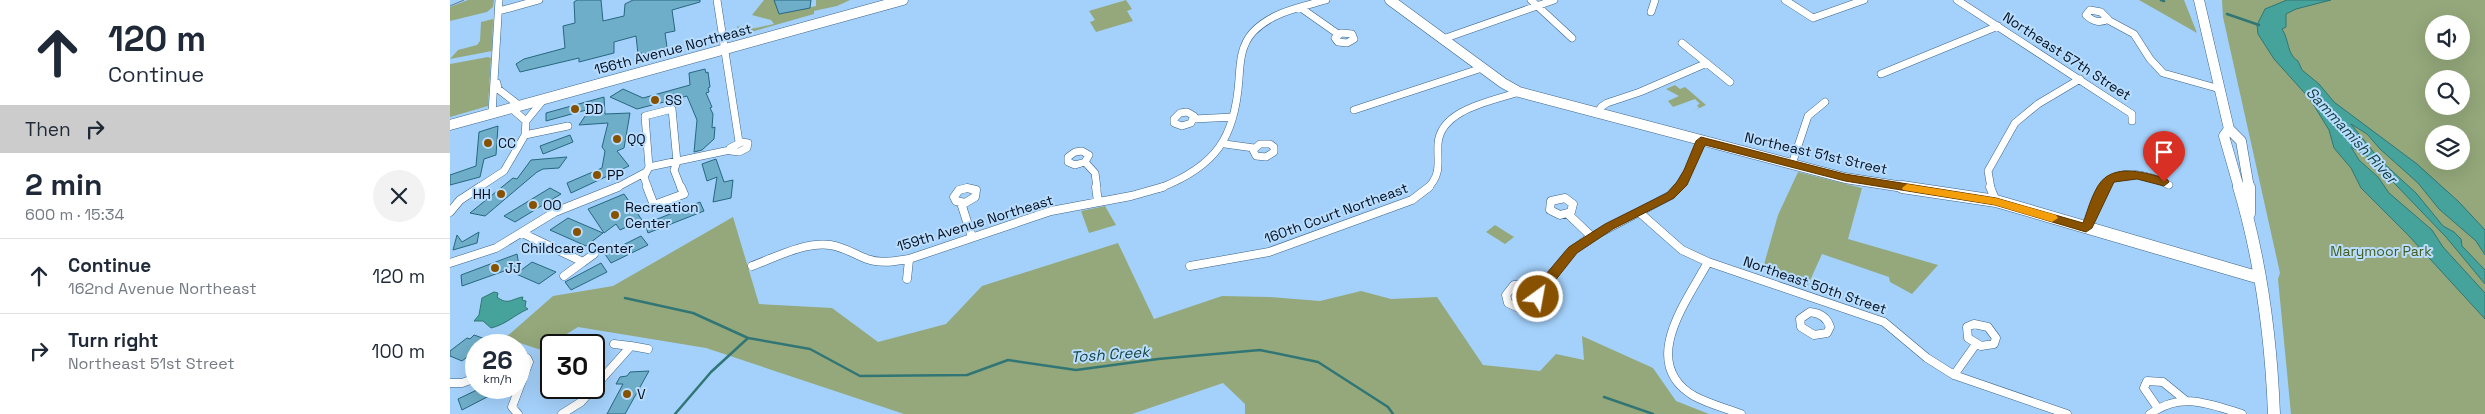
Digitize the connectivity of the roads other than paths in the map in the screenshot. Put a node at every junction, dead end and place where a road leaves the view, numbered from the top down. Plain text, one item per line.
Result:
1 (499, 0) edge
2 (539, 0) edge
3 (717, 0) edge
4 (903, 0) edge
5 (1326, 0) edge
6 (1390, 0) edge
7 (1531, 0) edge
8 (1554, 0) edge
9 (1655, 0) edge
10 (1785, 0) edge
11 (1864, 0) edge
12 (1957, 0) edge
13 (2200, 0) edge
14 (1537, 6) junction
15 (1301, 8) junction
16 (499, 11) junction
17 (1651, 12) dead end
18 (2108, 20) dead end
19 (1998, 26) junction
20 (1338, 34) dead end
21 (1572, 38) dead end
22 (1443, 39) junction
23 (1682, 43) dead end
24 (725, 49) junction
25 (1707, 63) junction
26 (1482, 68) junction
27 (1881, 74) dead end
28 (495, 76) junction
29 (2080, 79) junction
30 (1730, 82) dead end
31 (2220, 89) junction
32 (1519, 92) junction
33 (544, 99) junction
34 (1825, 102) dead end
35 (516, 107) junction
36 (1354, 110) dead end
37 (492, 113) junction
38 (1598, 114) junction
39 (1233, 117) junction
40 (1194, 119) dead end
41 (526, 121) junction
42 (2132, 121) dead end
43 (450, 125) edge
44 (568, 126) dead end
45 (525, 136) junction
46 (1701, 141) junction
47 (1225, 144) junction
48 (1254, 148) dead end
49 (677, 162) junction
50 (1085, 162) dead end
51 (1792, 164) junction
52 (648, 169) junction
53 (2170, 185) dead end
54 (1098, 202) junction
55 (1996, 202) junction
56 (962, 203) dead end
57 (450, 212) edge
58 (1639, 212) junction
59 (1568, 214) dead end
60 (2086, 228) junction
61 (522, 233) junction
62 (1591, 236) junction
63 (972, 237) junction
64 (594, 254) dead end
65 (908, 260) junction
66 (583, 262) junction
67 (1708, 262) junction
68 (450, 263) edge
69 (752, 266) dead end
70 (1190, 266) dead end
71 (564, 276) dead end
72 (2260, 278) junction
73 (907, 279) dead end
74 (1535, 291) dead end
75 (1822, 301) junction
76 (1819, 314) dead end
77 (614, 344) dead end
78 (1976, 344) dead end
79 (632, 346) junction
80 (648, 349) dead end
81 (1954, 375) junction
82 (465, 382) edge
83 (450, 383) edge
84 (515, 399) edge
85 (2185, 400) junction
86 (2153, 411) edge
87 (518, 414) edge
88 (562, 414) edge
89 (1741, 414) edge
90 (2067, 414) edge
91 (2242, 414) edge
92 (2274, 414) edge

1 - 16 street
2 - 16 street
3 - 24 street
4 - 24 main road, 156th Avenue Northeast
5 - 15 street
6 - 22 main road, Northeast 51st Street
7 - 14 street
8 - 14 street
9 - 17 street
10 - 11 street
12 - 19 street, Northeast 57th Street
13 - 31 main road
14 - 21 street
14 - 22 street
15 - 20 street
15 - 39 street
16 - 28 street
18 - 31 street
19 - 27 street
19 - 29 street, Northeast 57th Street
22 - 26 main road, Northeast 51st Street
23 - 25 street
24 - 33 main road, 156th Avenue Northeast
24 - 49 street
25 - 30 street
25 - 38 street
26 - 32 main road, Northeast 51st Street
26 - 36 street
28 - 35 street
28 - 37 street
29 - 42 street, Northeast 57th Street
29 - 55 street
31 - 72 main road
32 - 38 main road, Northeast 51st Street
32 - 70 street, 160th Court Northeast
33 - 35 main road, 156th Avenue Northeast
33 - 41 street
34 - 51 street
35 - 37 main road, 156th Avenue Northeast
35 - 41 street
37 - 43 main road, 156th Avenue Northeast
38 - 46 main road, Northeast 51st Street
39 - 40 street
39 - 47 street
41 - 45 street
44 - 45 street
45 - 57 street
46 - 51 main road, Northeast 51st Street
46 - 58 street
47 - 48 street
47 - 54 street, 159th Avenue Northeast
49 - 52 street
49 - 52 street
49 - 52 street
50 - 54 street
51 - 55 main road, Northeast 51st Street
52 - 61 street
53 - 60 street
54 - 63 street, 159th Avenue Northeast
55 - 60 main road, Northeast 51st Street
56 - 63 street
58 - 62 street
58 - 67 street, Northeast 50th Street
59 - 62 street
60 - 72 main road, Northeast 51st Street
61 - 66 street
61 - 68 street
62 - 74 street
63 - 65 street, 159th Avenue Northeast
64 - 66 street
65 - 69 street, 159th Avenue Northeast
65 - 73 street
66 - 71 street
67 - 75 street, Northeast 50th Street
67 - 89 street
72 - 92 main road
75 - 76 street
75 - 81 street, Northeast 50th Street
77 - 79 street
78 - 81 street
79 - 80 street
79 - 88 street
81 - 90 street, Northeast 50th Street
82 - 83 street
84 - 87 street
85 - 86 street
85 - 86 street
85 - 91 street

